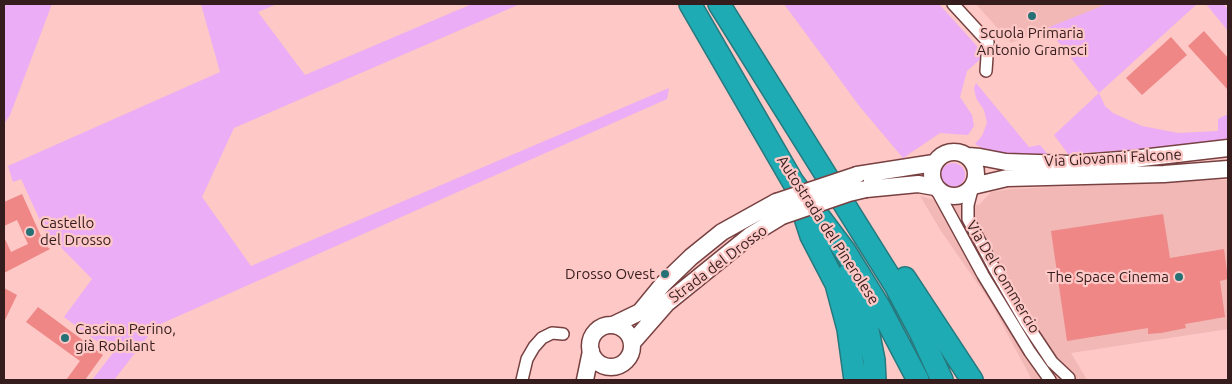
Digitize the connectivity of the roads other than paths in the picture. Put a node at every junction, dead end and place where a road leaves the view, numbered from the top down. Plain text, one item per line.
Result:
1 (690, 4) edge
2 (719, 4) edge
3 (953, 4) edge
4 (986, 71) dead end
5 (782, 104) junction
6 (1228, 148) edge
7 (968, 156) junction
8 (934, 163) junction
9 (1228, 169) edge
10 (793, 182) junction
11 (973, 186) junction
12 (935, 187) junction
13 (779, 209) junction
14 (613, 325) junction
15 (563, 334) dead end
16 (632, 343) junction
17 (591, 351) junction
18 (613, 366) junction
19 (1070, 379) edge
20 (522, 380) edge
21 (585, 380) edge
22 (604, 380) edge
23 (855, 380) edge
24 (875, 380) edge
25 (918, 380) edge
26 (942, 380) edge
27 (972, 380) edge
28 (1050, 380) edge

1 - 10 highway, Autostrada del Pinerolese
2 - 5 highway, Autostrada del Pinerolese
3 - 4 street
5 - 26 highway, Autostrada del Pinerolese
5 - 27 highway
6 - 7 street, Via Giovanni Falcone
7 - 8 street, Via Giovanni Falcone
7 - 11 street
8 - 12 street
8 - 13 street, Strada del Drosso, bridge
9 - 11 street, Via Giovanni Falcone
10 - 23 highway
10 - 24 highway
10 - 25 highway, Autostrada del Pinerolese
11 - 12 street, Via Giovanni Falcone
11 - 19 street, Via Del Commercio
12 - 13 street, Strada del Drosso, bridge
12 - 28 street, Via Del Commercio
13 - 14 street, Strada del Drosso
13 - 16 street, Strada del Drosso
14 - 16 street
14 - 17 street
15 - 20 street
16 - 18 street
17 - 18 street
17 - 21 street
18 - 22 street

